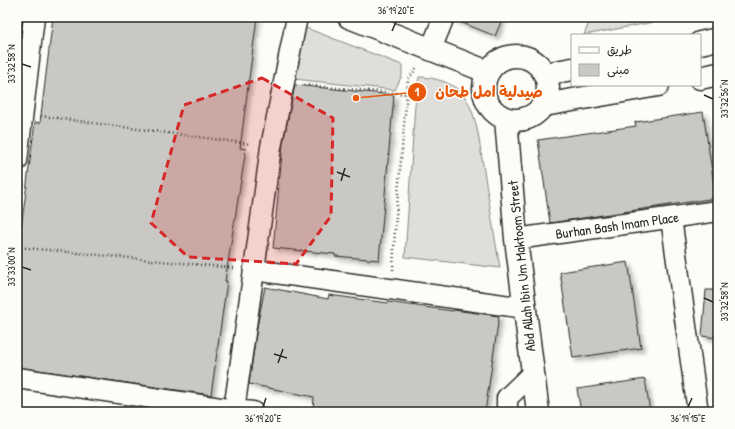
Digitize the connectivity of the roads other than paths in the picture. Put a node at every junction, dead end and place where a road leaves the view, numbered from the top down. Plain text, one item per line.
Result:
1 (34, 17) edge
2 (297, 17) edge
3 (349, 17) edge
4 (444, 17) edge
5 (718, 39) edge
6 (701, 43) edge
7 (431, 49) junction
8 (571, 69) edge
9 (488, 72) junction
10 (545, 74) junction
11 (718, 74) edge
12 (701, 78) edge
13 (652, 86) edge
14 (544, 105) junction
15 (506, 120) junction
16 (17, 161) edge
17 (718, 211) edge
18 (671, 218) junction
19 (516, 239) junction
20 (254, 270) junction
21 (525, 308) junction
22 (533, 374) junction
23 (17, 378) edge
24 (241, 411) edge
25 (507, 412) edge
26 (538, 412) edge
27 (698, 412) edge

1 - 16 street
2 - 20 street
3 - 7 main road
4 - 7 street
5 - 6 main road
7 - 9 main road
8 - 10 main road
9 - 10 main road
9 - 15 main road
10 - 14 main road
11 - 12 main road
13 - 14 main road
14 - 15 main road
15 - 19 main road, Abd Allah Ibin Um Maktoom Street
17 - 18 street, Burhan Bash Imam Place
18 - 19 street, Burhan Bash Imam Place
18 - 27 street
19 - 21 main road, Abd Allah Ibin Um Maktoom Street
20 - 21 street
20 - 24 street
21 - 22 main road, Abd Allah Ibin Um Maktoom Street
22 - 25 street
22 - 26 main road, Abd Allah Ibin Um Maktoom Street
23 - 24 street

